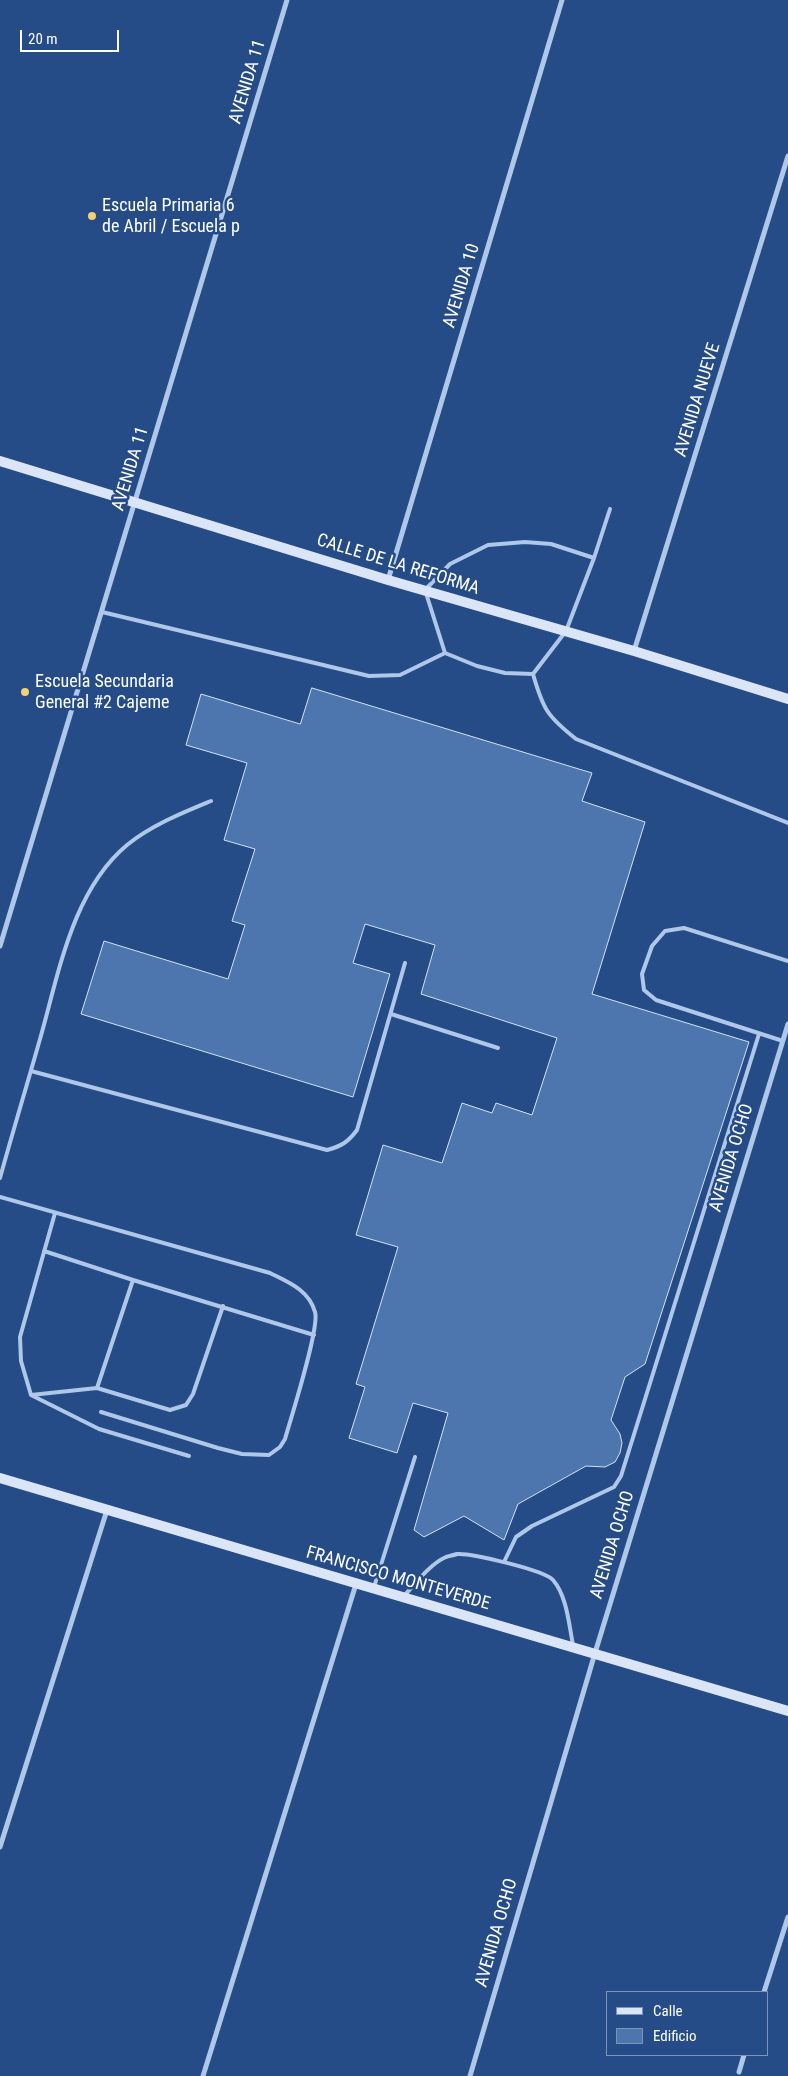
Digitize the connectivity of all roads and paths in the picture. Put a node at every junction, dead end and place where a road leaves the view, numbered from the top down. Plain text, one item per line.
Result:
1 (287, 0) edge
2 (562, 0) edge
3 (788, 156) edge
4 (0, 461) edge
5 (136, 502) junction
6 (610, 509) dead end
7 (594, 558) junction
8 (388, 580) junction
9 (425, 590) junction
10 (102, 612) junction
11 (566, 631) junction
12 (634, 651) junction
13 (445, 653) junction
14 (533, 674) junction
15 (788, 699) edge
16 (211, 801) dead end
17 (788, 823) edge
18 (0, 946) edge
19 (788, 961) edge
20 (405, 963) dead end
21 (391, 1014) junction
22 (788, 1024) edge
23 (759, 1034) junction
24 (783, 1041) junction
25 (498, 1048) dead end
26 (31, 1071) junction
27 (0, 1178) edge
28 (0, 1197) edge
29 (55, 1213) junction
30 (44, 1251) junction
31 (133, 1280) junction
32 (223, 1306) junction
33 (314, 1335) junction
34 (97, 1388) junction
35 (31, 1395) junction
36 (101, 1412) dead end
37 (189, 1456) dead end
38 (415, 1457) dead end
39 (0, 1478) edge
40 (107, 1510) junction
41 (504, 1562) junction
42 (356, 1584) junction
43 (374, 1589) junction
44 (402, 1597) junction
45 (574, 1647) junction
46 (595, 1653) junction
47 (788, 1710) edge
48 (0, 1847) edge
49 (788, 1917) edge
50 (764, 1991) edge
51 (744, 2056) edge
52 (739, 2072) dead end
53 (203, 2076) edge
54 (470, 2076) edge

1 - 5 street, AVENIDA 11
2 - 8 street, AVENIDA 10
3 - 12 street, AVENIDA NUEVE
4 - 5 main road, CALLE DE LA REFORMA
5 - 8 main road, CALLE DE LA REFORMA
5 - 10 street, AVENIDA 11
6 - 7 lane
7 - 9 lane
7 - 11 lane
8 - 9 main road, CALLE DE LA REFORMA
9 - 11 main road, CALLE DE LA REFORMA
9 - 13 lane
10 - 13 lane
10 - 18 street, AVENIDA 11
11 - 12 main road, CALLE DE LA REFORMA
11 - 14 lane
12 - 15 main road, CALLE DE LA REFORMA
13 - 14 lane
14 - 17 lane
16 - 26 lane
19 - 23 lane
20 - 21 lane
21 - 25 lane
21 - 26 lane
22 - 24 street, AVENIDA OCHO
23 - 24 lane
23 - 41 lane
24 - 46 street, AVENIDA OCHO
26 - 27 lane
28 - 29 lane
29 - 30 lane
29 - 33 lane
30 - 31 lane
30 - 35 lane
31 - 32 lane
31 - 34 lane
32 - 33 lane
32 - 34 lane
33 - 36 lane
34 - 35 lane
35 - 37 lane
38 - 43 lane
39 - 40 main road, FRANCISCO MONTEVERDE
40 - 42 main road, FRANCISCO MONTEVERDE
40 - 48 street
41 - 44 lane
41 - 45 lane
42 - 43 main road, FRANCISCO MONTEVERDE
42 - 53 street
43 - 44 main road, FRANCISCO MONTEVERDE
44 - 45 main road, FRANCISCO MONTEVERDE
45 - 46 main road, FRANCISCO MONTEVERDE
46 - 47 main road, FRANCISCO MONTEVERDE
46 - 54 street, AVENIDA OCHO
49 - 50 street
51 - 52 street

